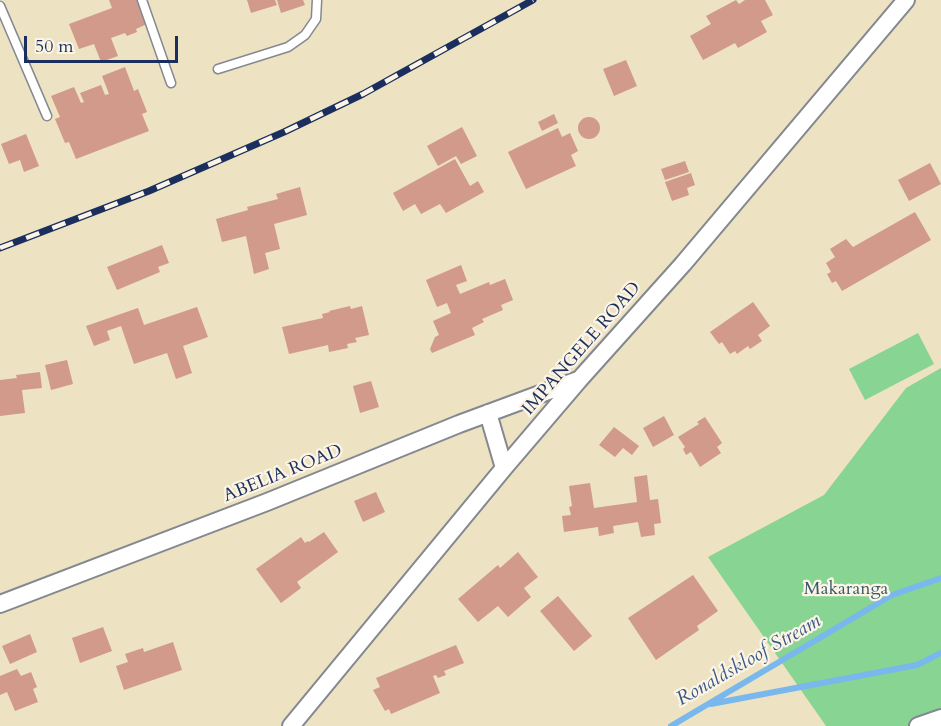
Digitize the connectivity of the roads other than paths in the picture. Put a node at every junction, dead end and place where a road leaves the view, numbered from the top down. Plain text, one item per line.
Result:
1 (142, 0) edge
2 (317, 0) edge
3 (906, 0) edge
4 (0, 6) edge
5 (218, 69) dead end
6 (171, 83) dead end
7 (47, 116) dead end
8 (579, 380) junction
9 (488, 413) junction
10 (504, 468) junction
11 (0, 604) edge
12 (941, 718) edge
13 (291, 726) edge
14 (918, 726) edge

1 - 6 lane
2 - 5 lane
3 - 8 street, IMPANGELE ROAD
4 - 7 lane
8 - 9 street, ABELIA ROAD
8 - 10 street, IMPANGELE ROAD
9 - 10 street
9 - 11 street, ABELIA ROAD
10 - 13 street, IMPANGELE ROAD
12 - 14 street

